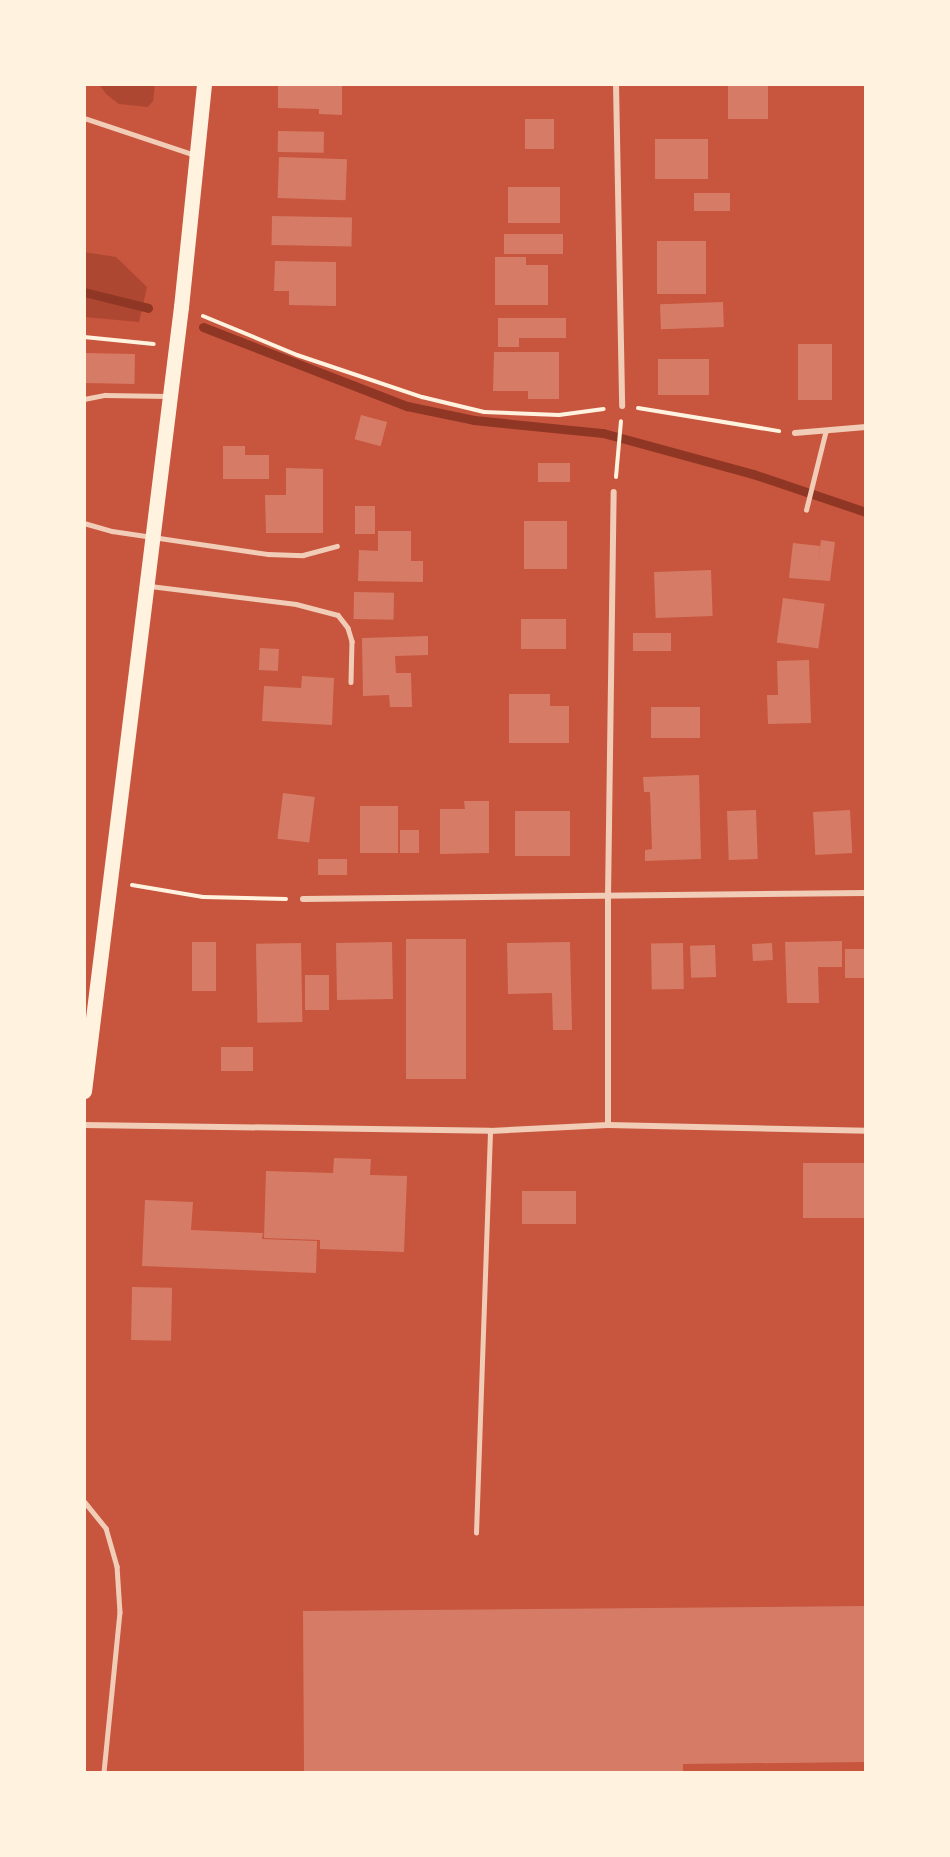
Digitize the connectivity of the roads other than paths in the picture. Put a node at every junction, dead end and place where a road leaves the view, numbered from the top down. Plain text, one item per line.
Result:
1 (204, 84) edge
2 (616, 84) edge
3 (84, 118) edge
4 (195, 155) junction
5 (170, 396) junction
6 (84, 399) edge
7 (622, 406) road end
8 (866, 427) edge
9 (826, 430) junction
10 (795, 433) road end
11 (614, 492) dead end
12 (806, 510) dead end
13 (84, 523) edge
14 (153, 537) junction
15 (337, 546) dead end
16 (147, 585) junction
17 (351, 682) dead end
18 (866, 893) edge
19 (608, 897) junction
20 (303, 899) road end
21 (84, 1091) edge
22 (84, 1125) edge
23 (608, 1125) junction
24 (490, 1131) junction
25 (866, 1131) edge
26 (84, 1501) edge
27 (476, 1533) dead end
28 (104, 1773) edge

1 - 4 main road
2 - 7 street
3 - 4 lane
4 - 5 main road
5 - 6 lane
5 - 14 main road
8 - 9 street
9 - 10 street
9 - 12 lane
11 - 19 street
13 - 14 lane
14 - 15 lane
14 - 16 main road
16 - 17 lane
16 - 21 main road
18 - 19 street
19 - 20 street
19 - 23 street
22 - 24 street
23 - 24 street
23 - 25 street
24 - 27 lane
26 - 28 lane

